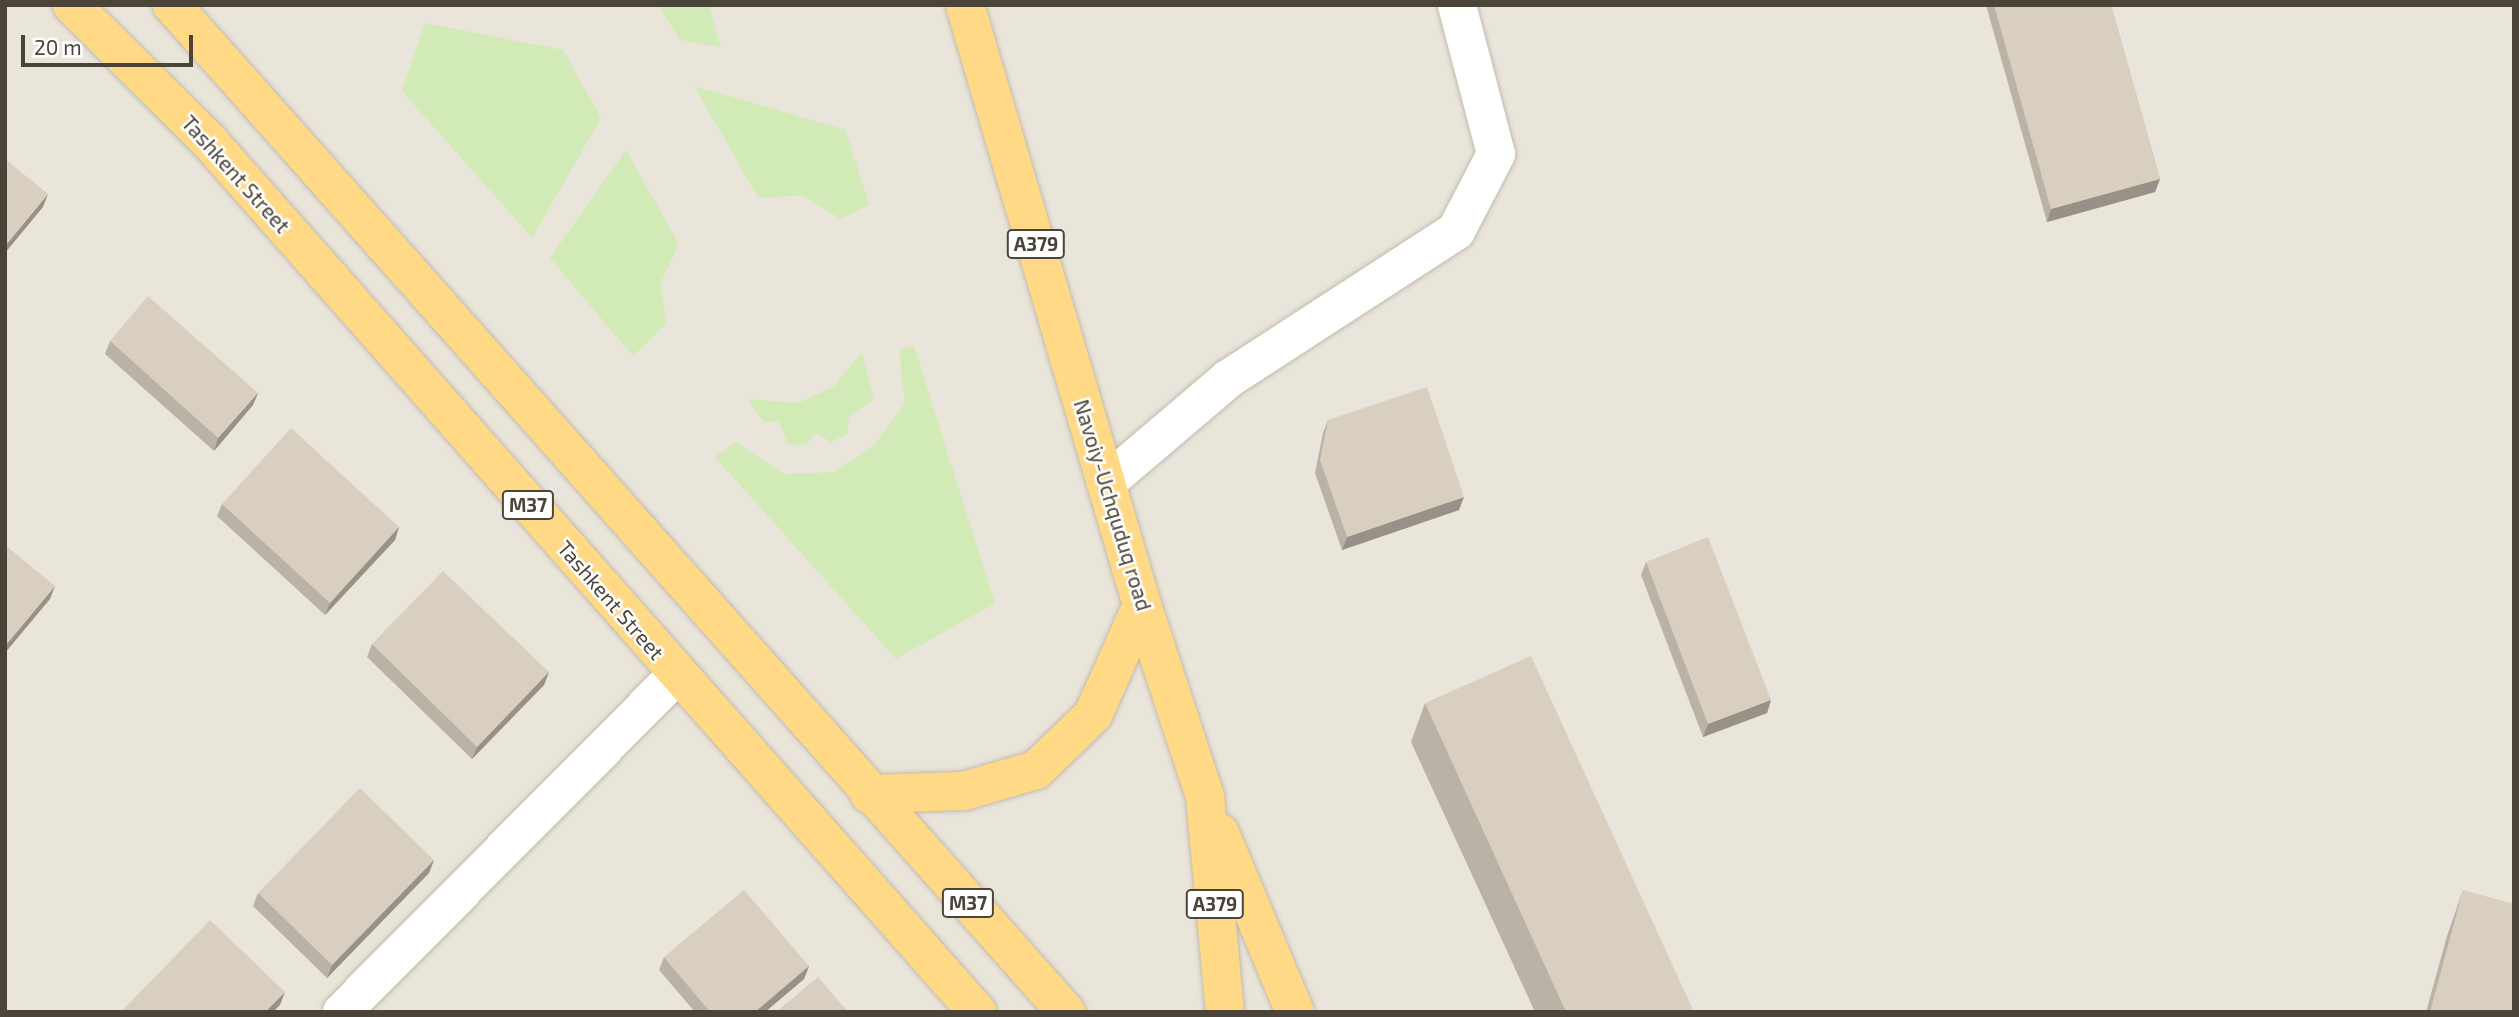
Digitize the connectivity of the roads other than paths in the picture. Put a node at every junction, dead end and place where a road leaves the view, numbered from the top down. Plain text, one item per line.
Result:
1 (72, 5) edge
2 (172, 5) edge
3 (965, 5) edge
4 (1457, 5) edge
5 (1106, 483) junction
6 (1142, 605) junction
7 (677, 675) junction
8 (869, 794) junction
9 (1205, 797) junction
10 (918, 947) junction
11 (342, 1012) edge
12 (943, 1012) edge
13 (977, 1012) edge
14 (1066, 1012) edge
15 (1225, 1012) edge
16 (1295, 1012) edge

1 - 7 highway, Tashkent Street / M37
2 - 8 highway, M37
3 - 5 highway, Navoiy-Uchquduq road / A379
4 - 5 street
5 - 6 highway, Navoiy-Uchquduq road / A379
6 - 8 highway
6 - 9 highway, Navoiy-Uchquduq road / A379
7 - 10 highway, Tashkent Street / M37
7 - 11 street
8 - 14 highway, M37
9 - 15 highway, Navoiy-Uchquduq road / A379
9 - 16 highway
10 - 12 highway
10 - 13 highway, Tashkent Street / M37

